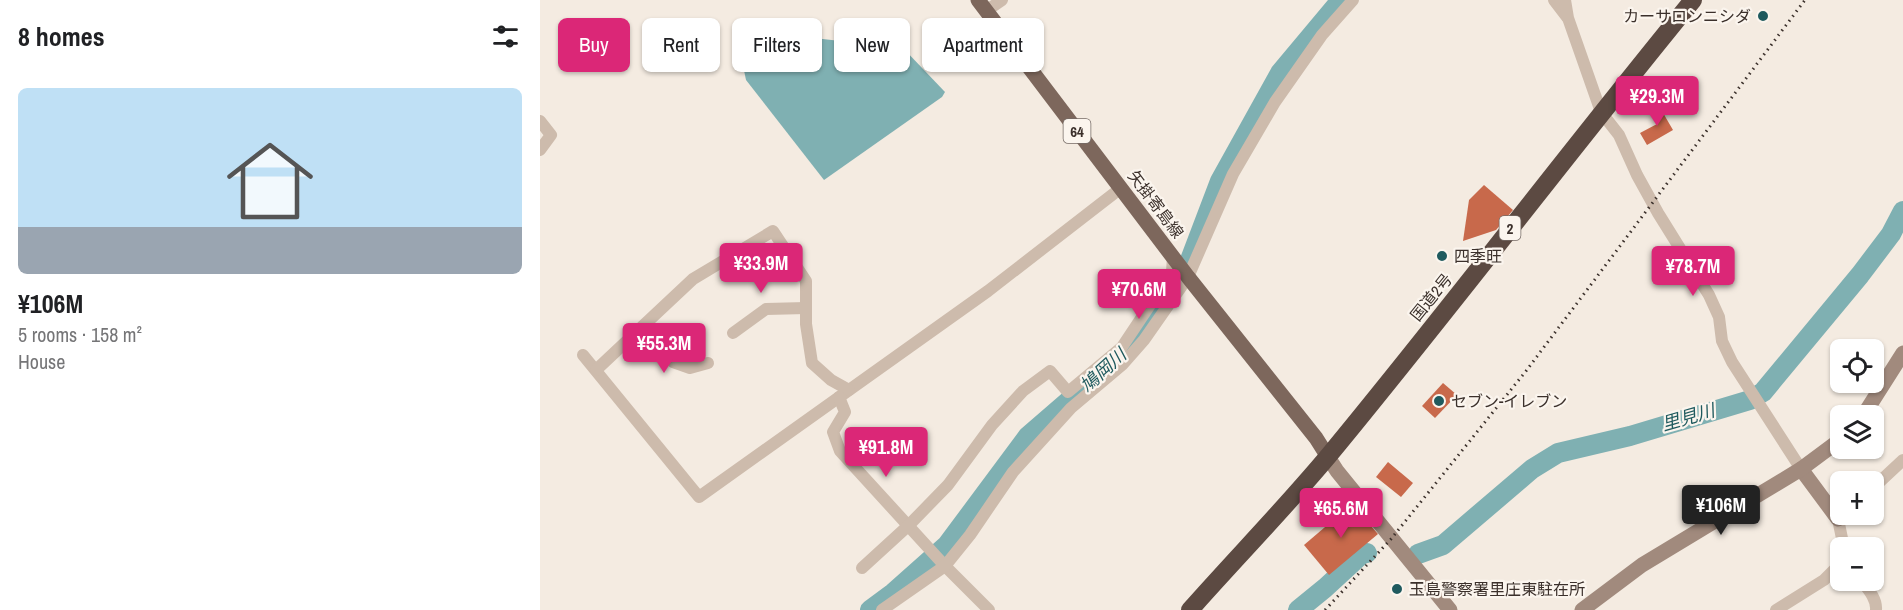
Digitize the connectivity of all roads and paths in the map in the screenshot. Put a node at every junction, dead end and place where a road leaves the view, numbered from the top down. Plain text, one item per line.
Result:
1 (1002, 0) edge
2 (1353, 0) edge
3 (1554, 0) edge
4 (1565, 0) edge
5 (1693, 0) edge
6 (982, 5) edge
7 (1568, 18) junction
8 (1601, 111) junction
9 (540, 121) edge
10 (540, 150) edge
11 (1121, 188) junction
12 (1175, 259) junction
13 (1188, 277) junction
14 (806, 308) junction
15 (643, 326) junction
16 (733, 333) dead end
17 (1903, 353) edge
18 (583, 355) dead end
19 (708, 363) dead end
20 (596, 370) junction
21 (844, 394) junction
22 (1870, 405) edge
23 (1830, 447) edge
24 (1328, 457) junction
25 (1903, 460) edge
26 (1801, 469) junction
27 (1884, 478) edge
28 (1830, 505) edge
29 (909, 525) junction
30 (945, 566) junction
31 (862, 568) dead end
32 (1830, 574) edge
33 (1869, 591) edge
34 (882, 610) edge
35 (989, 610) edge
36 (1190, 610) edge
37 (1450, 610) edge
38 (1582, 610) edge
39 (1776, 610) edge
40 (1876, 610) edge

1 - 6 street
2 - 13 street
3 - 7 street
4 - 7 street
5 - 8 highway, 国道2号 / 2
6 - 11 main road, 矢掛寄島線 / 64
7 - 8 street
8 - 24 highway, 国道2号 / 2
8 - 26 street
9 - 10 street
11 - 12 main road, 矢掛寄島線 / 64
11 - 21 street
12 - 13 main road, 矢掛寄島線 / 64
12 - 29 street
13 - 24 main road, 矢掛寄島線 / 64
13 - 30 street
14 - 15 street
14 - 16 street
14 - 21 street
15 - 19 street
15 - 20 street
17 - 22 street
18 - 20 street
20 - 21 street
21 - 29 street
23 - 26 street
24 - 36 highway, 国道2号 / 2
24 - 37 street
25 - 27 street
26 - 28 street
26 - 38 street
29 - 30 street
29 - 31 street
30 - 34 street
30 - 35 street
32 - 39 street
33 - 40 street

